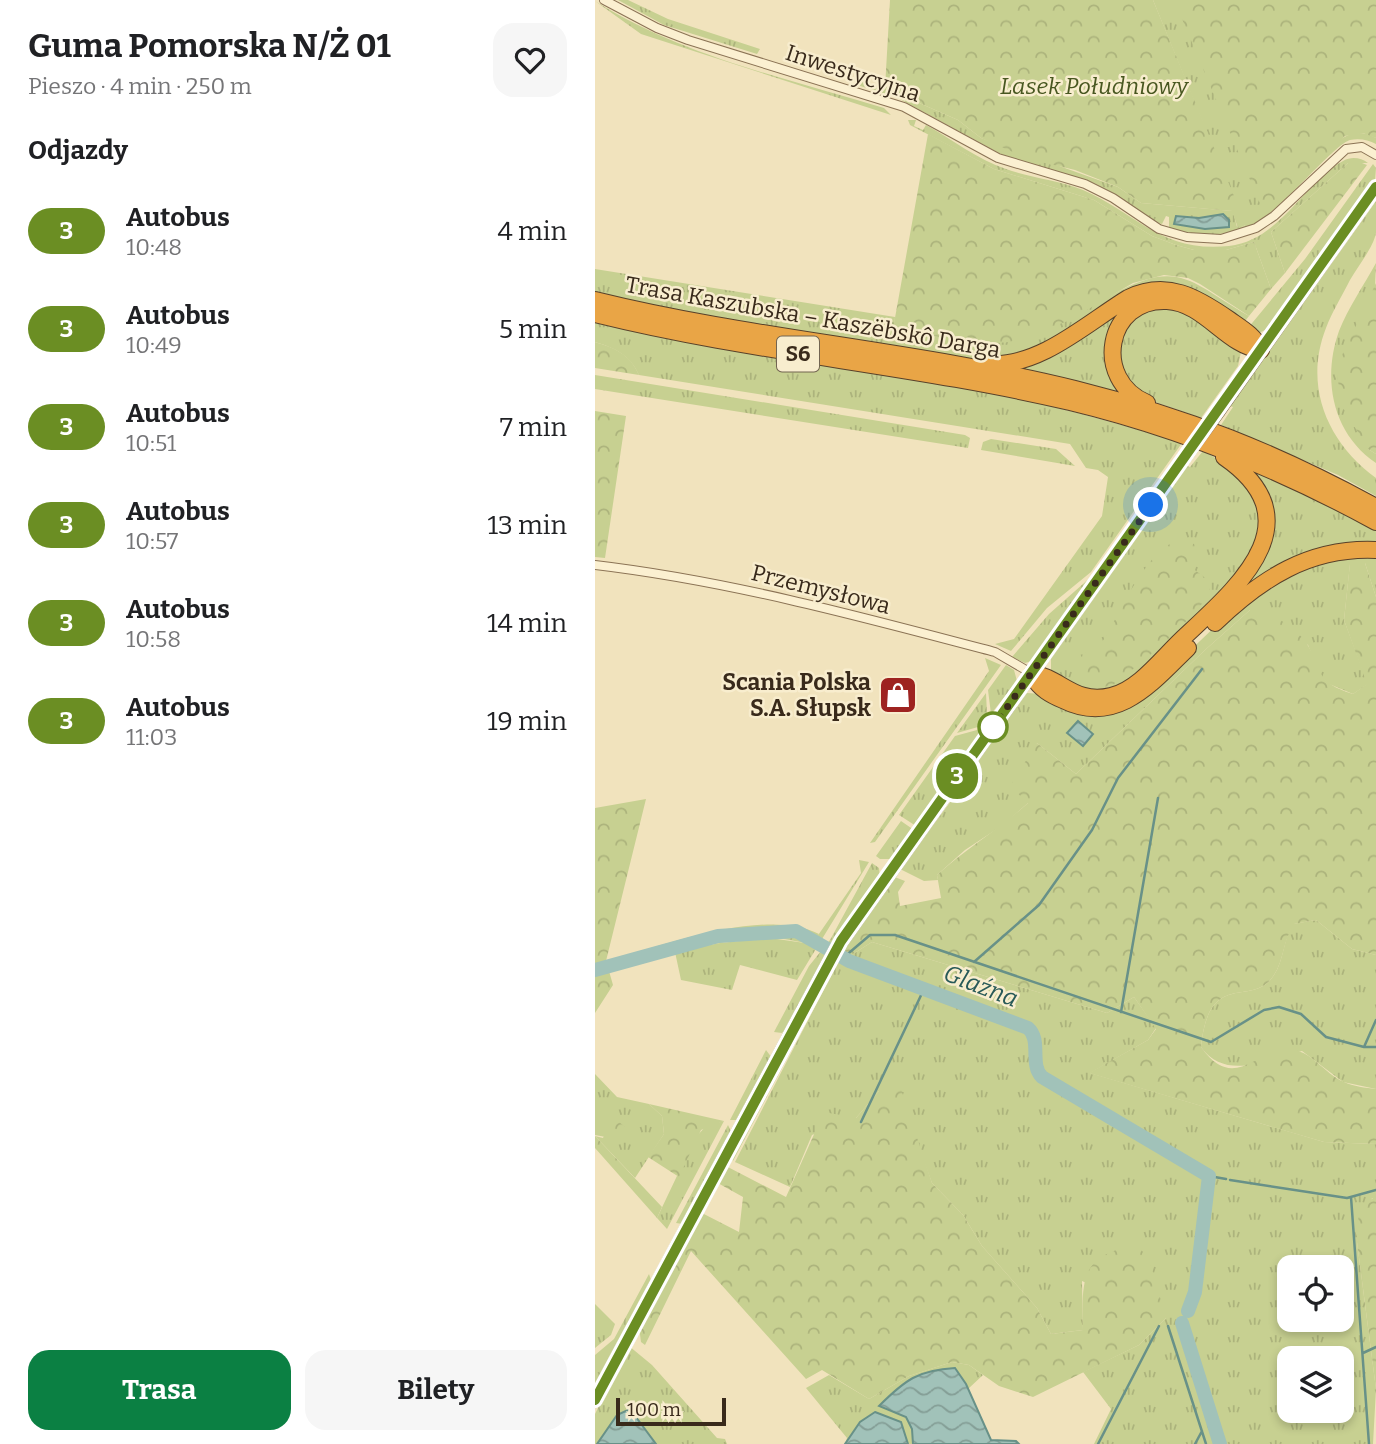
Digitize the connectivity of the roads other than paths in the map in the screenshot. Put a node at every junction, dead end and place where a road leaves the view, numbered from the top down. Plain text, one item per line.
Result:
1 (604, 0) edge
2 (1376, 155) edge
3 (1376, 187) edge
4 (595, 300) edge
5 (595, 314) edge
6 (1261, 350) junction
7 (919, 360) junction
8 (1192, 423) junction
9 (1175, 432) junction
10 (1376, 507) edge
11 (1376, 522) edge
12 (1376, 550) edge
13 (595, 565) edge
14 (1031, 673) junction
15 (595, 1400) edge

1 - 2 street, Inwestycyjna
3 - 6 main road
4 - 7 highway, Trasa Kaszubska – Kaszëbskô Darga / S6
5 - 9 highway, Trasa Kaszubska – Kaszëbskô Darga / S6
6 - 7 highway
6 - 8 highway
6 - 14 main road, bridge
7 - 8 highway, Trasa Kaszubska – Kaszëbskô Darga / S6
8 - 10 highway, Trasa Kaszubska – Kaszëbskô Darga / S6
9 - 11 highway, Trasa Kaszubska – Kaszëbskô Darga / S6
9 - 14 highway
12 - 14 highway
13 - 14 street, Przemysłowa
14 - 15 main road

